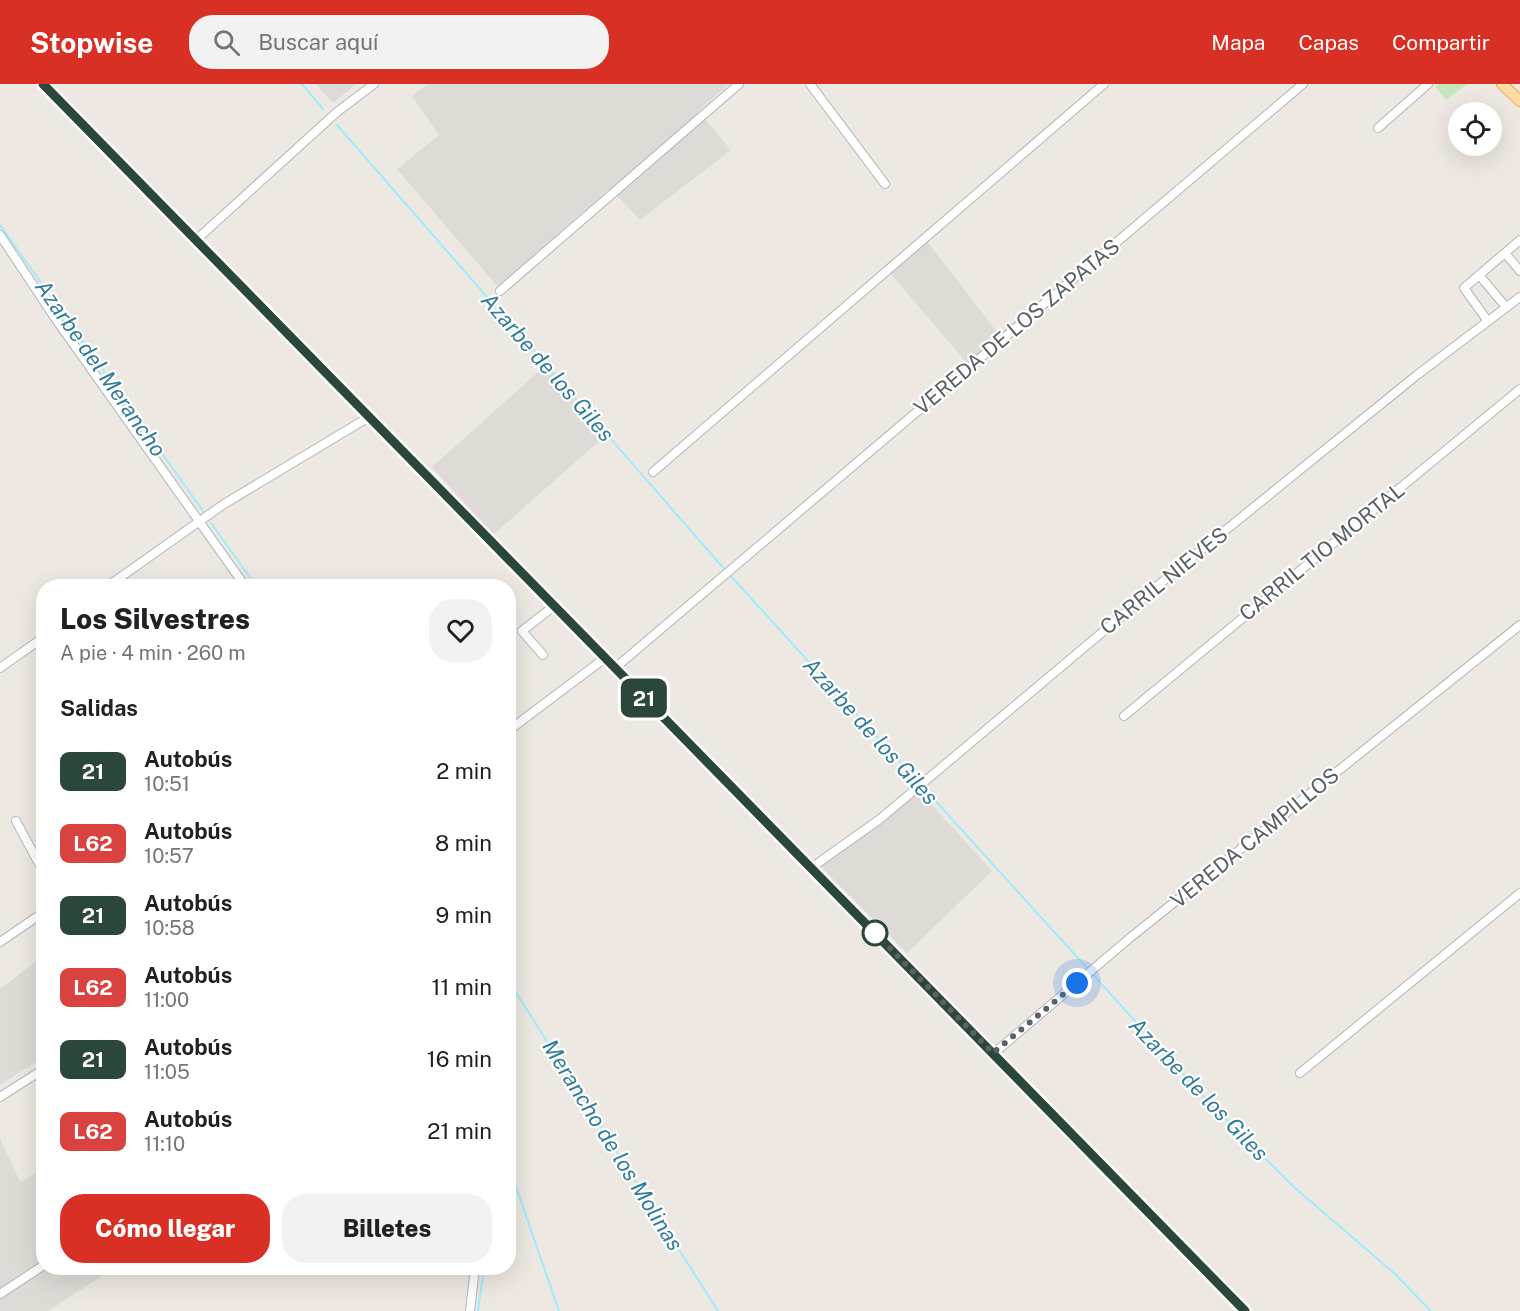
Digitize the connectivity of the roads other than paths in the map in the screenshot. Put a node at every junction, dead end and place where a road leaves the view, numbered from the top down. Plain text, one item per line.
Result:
1 (43, 84) edge
2 (374, 84) edge
3 (740, 84) edge
4 (810, 84) edge
5 (1104, 84) edge
6 (1303, 84) edge
7 (1428, 84) edge
8 (1502, 84) edge
9 (1520, 102) edge
10 (1378, 128) dead end
11 (885, 184) dead end
12 (0, 235) edge
13 (196, 240) junction
14 (1518, 244) edge
15 (1504, 253) junction
16 (1520, 271) edge
17 (1479, 275) junction
18 (500, 291) dead end
19 (1520, 297) edge
20 (1506, 307) junction
21 (1487, 320) junction
22 (1520, 389) edge
23 (369, 417) junction
24 (653, 472) dead end
25 (200, 521) junction
26 (118, 579) edge
27 (240, 579) edge
28 (554, 606) junction
29 (1520, 625) edge
30 (36, 643) edge
31 (543, 655) dead end
32 (605, 658) junction
33 (0, 668) edge
34 (615, 668) junction
35 (1124, 716) dead end
36 (516, 725) edge
37 (16, 821) dead end
38 (36, 858) edge
39 (811, 868) junction
40 (1520, 893) edge
41 (36, 917) edge
42 (0, 942) edge
43 (993, 1053) junction
44 (1300, 1073) dead end
45 (36, 1074) edge
46 (0, 1097) edge
47 (36, 1270) edge
48 (474, 1275) edge
49 (0, 1294) edge
50 (470, 1311) edge
51 (1245, 1311) edge

1 - 13 street
2 - 13 street
3 - 18 street
4 - 11 street
5 - 24 street
6 - 34 street, VEREDA DE LOS ZAPATAS
7 - 10 street
8 - 9 main road
12 - 25 street
13 - 23 street
14 - 15 street
15 - 16 street
15 - 17 street
17 - 20 street
17 - 21 street
19 - 20 street, CARRIL NIEVES
20 - 21 street, CARRIL NIEVES
21 - 39 street, CARRIL NIEVES
22 - 35 street, CARRIL TIO MORTAL
23 - 25 street
23 - 28 street
25 - 26 street
25 - 27 street
28 - 31 street
28 - 32 street
29 - 43 street, VEREDA CAMPILLOS
30 - 33 street
32 - 34 street
32 - 36 street
34 - 39 street
37 - 38 street
39 - 43 street
40 - 44 street
41 - 42 street
43 - 51 street
45 - 46 street
47 - 49 street
48 - 50 street

